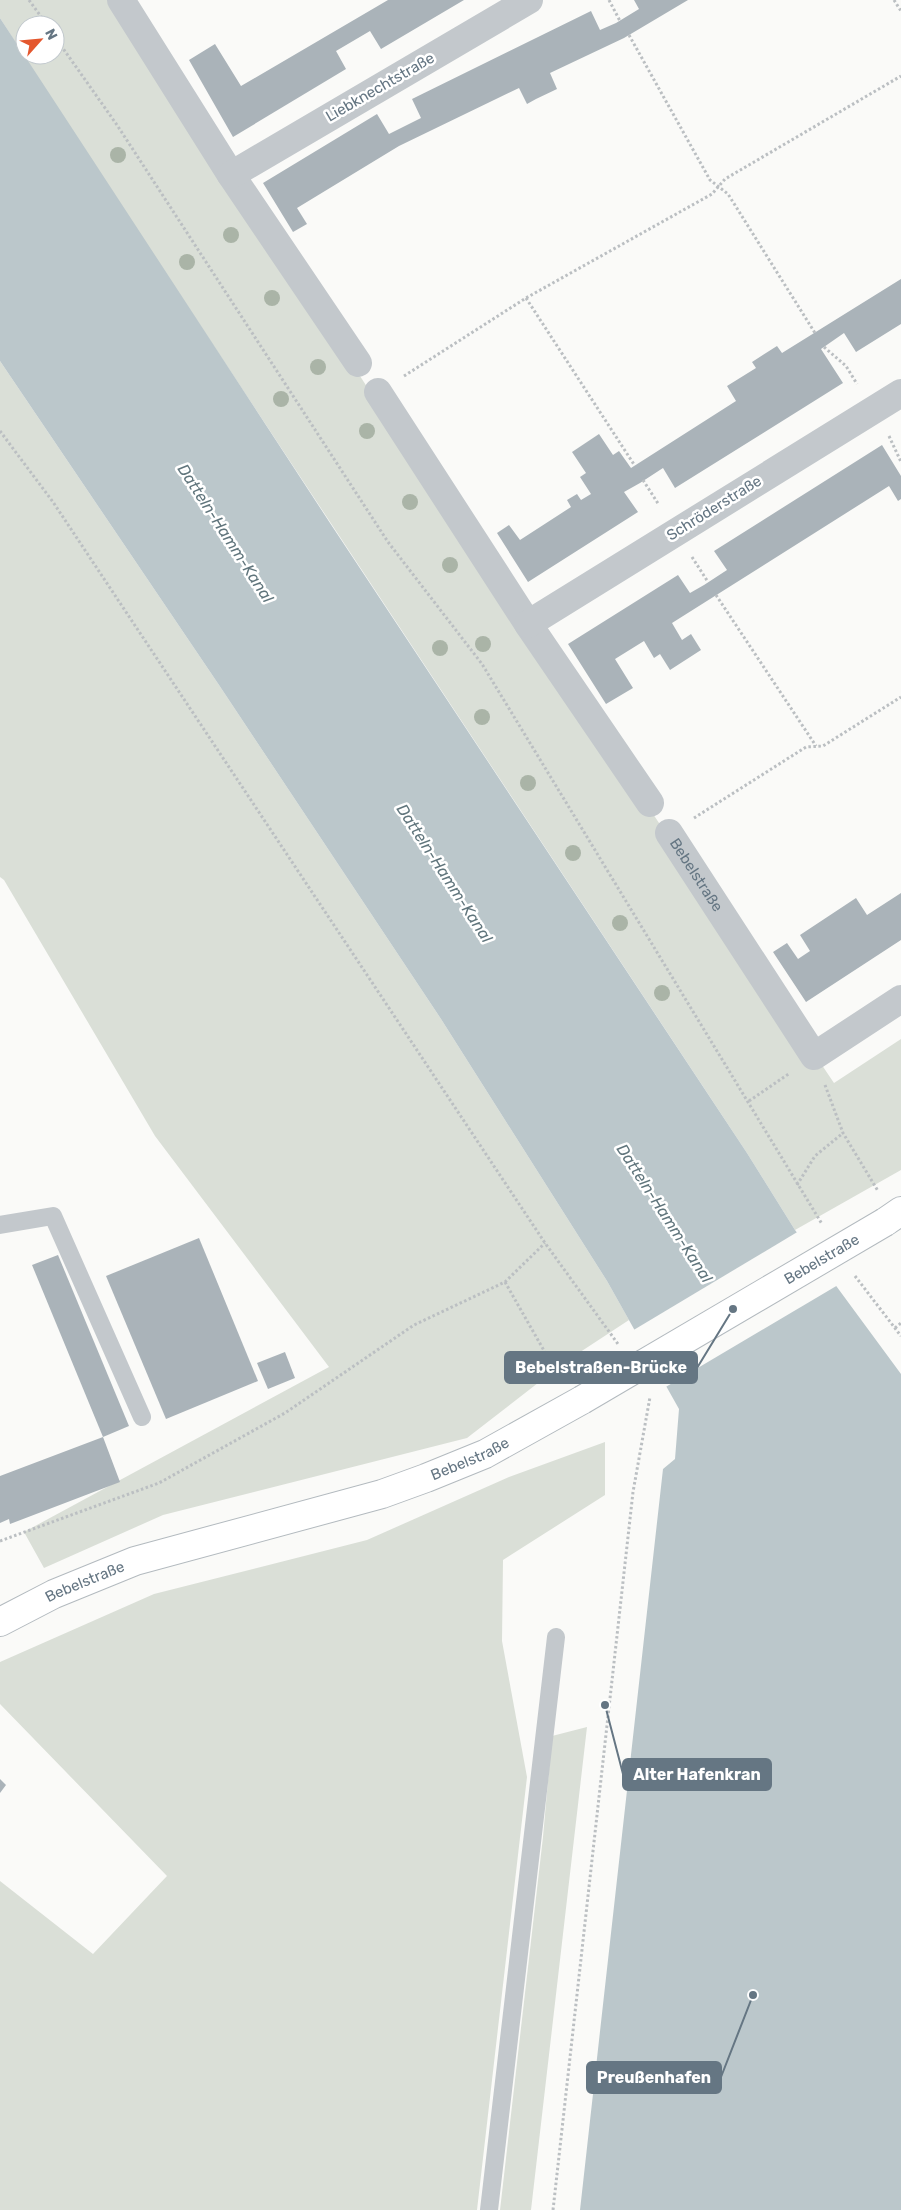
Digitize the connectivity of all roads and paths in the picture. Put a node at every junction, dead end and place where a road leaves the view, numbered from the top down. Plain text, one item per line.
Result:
1 (29, 0) edge
2 (121, 0) edge
3 (529, 0) edge
4 (609, 0) edge
5 (894, 0) edge
6 (901, 11) edge
7 (39, 15) edge
8 (620, 21) dead end
9 (629, 35) dead end
10 (65, 51) edge
11 (901, 76) edge
12 (231, 175) junction
13 (719, 186) junction
14 (526, 298) junction
15 (815, 333) dead end
16 (358, 363) dead end
17 (378, 392) joint
18 (901, 392) edge
19 (0, 431) edge
20 (635, 466) dead end
21 (716, 595) dead end
22 (528, 624) junction
23 (901, 697) edge
24 (816, 746) junction
25 (650, 803) dead end
26 (669, 833) joint
27 (901, 999) edge
28 (797, 1185) junction
29 (814, 1212) dead end
30 (893, 1216) edge
31 (0, 1225) edge
32 (545, 1243) junction
33 (856, 1278) dead end
34 (505, 1282) junction
35 (901, 1323) edge
36 (895, 1328) junction
37 (901, 1336) edge
38 (623, 1352) dead end
39 (651, 1391) dead end
40 (578, 1402) junction
41 (142, 1417) dead end
42 (0, 1541) edge
43 (0, 1622) edge
44 (556, 1637) dead end
45 (489, 2210) edge
46 (553, 2210) edge

1 - 7 path
2 - 12 street
3 - 12 street, Liebknechtstraße
4 - 8 path
5 - 6 path
9 - 13 path
10 - 28 path
11 - 13 path
12 - 16 street
13 - 14 path
13 - 15 path
14 - 17 path
14 - 20 path
17 - 22 street
18 - 22 street, Schröderstraße
19 - 32 path
21 - 24 path
22 - 25 street
23 - 24 path
24 - 26 path
26 - 27 street, Bebelstraße
28 - 29 path
28 - 30 path
30 - 40 main road, Bebelstraße, bridge
31 - 41 lane
32 - 34 path
32 - 38 path
33 - 36 path
34 - 40 path
34 - 42 path
35 - 36 path
36 - 37 path
39 - 46 path
40 - 43 main road, Bebelstraße
44 - 45 lane

